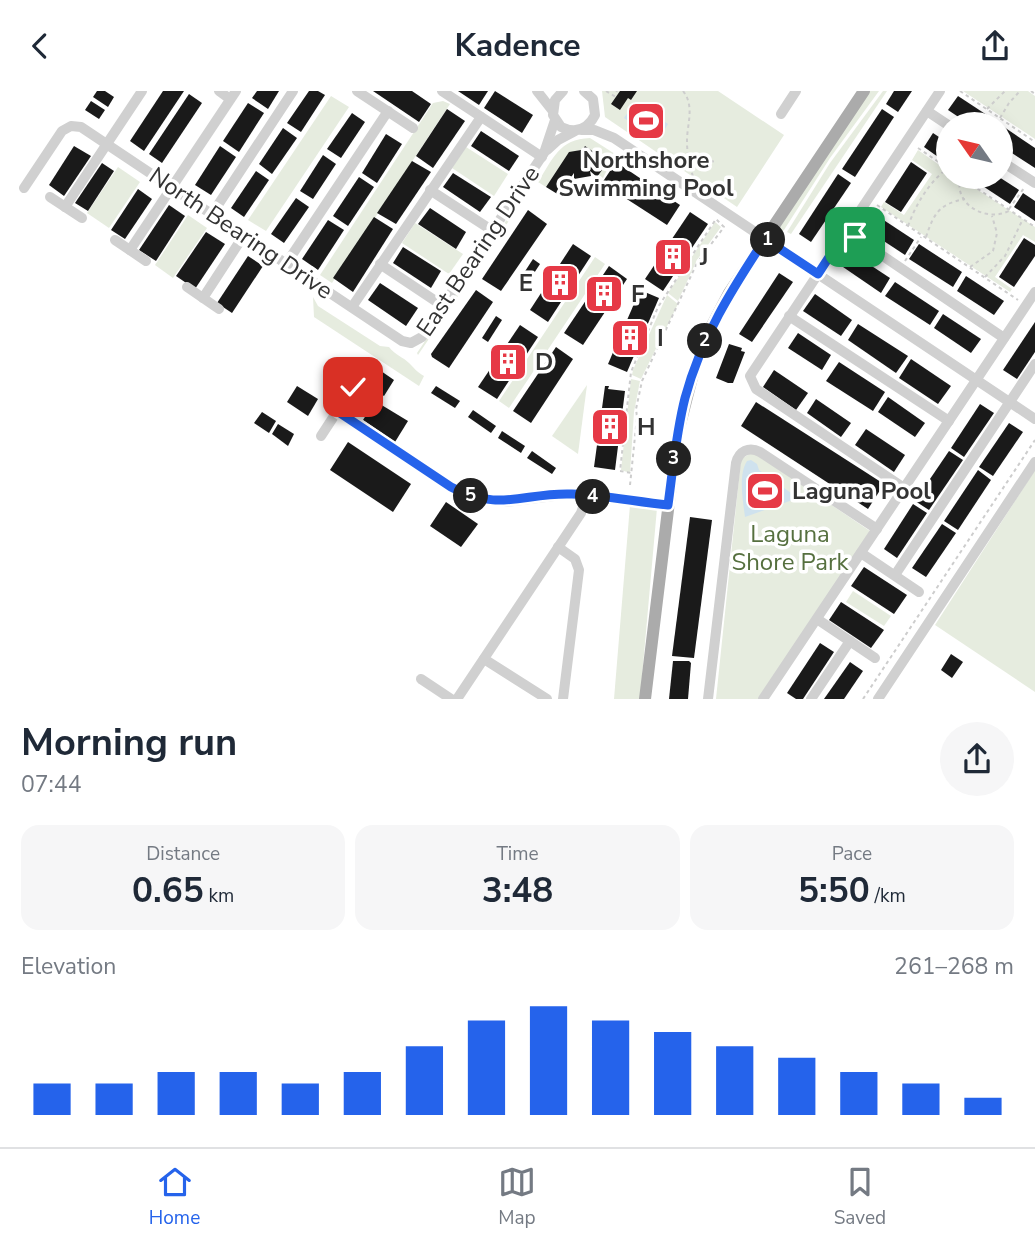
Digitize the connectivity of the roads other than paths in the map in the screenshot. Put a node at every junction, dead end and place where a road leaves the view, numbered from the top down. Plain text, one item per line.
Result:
1 (142, 91) edge
2 (219, 91) edge
3 (293, 91) edge
4 (357, 91) edge
5 (442, 91) edge
6 (537, 91) edge
7 (563, 91) edge
8 (584, 91) edge
9 (796, 91) edge
10 (864, 91) edge
11 (940, 91) edge
12 (233, 95) edge
13 (594, 100) edge
14 (388, 111) junction
15 (927, 111) junction
16 (781, 114) dead end
17 (553, 115) junction
18 (481, 117) junction
19 (936, 117) edge
20 (413, 128) dead end
21 (579, 130) junction
22 (614, 138) junction
23 (107, 144) junction
24 (543, 155) junction
25 (1013, 169) edge
26 (1032, 182) edge
27 (172, 187) junction
28 (24, 188) dead end
29 (430, 190) junction
30 (50, 197) dead end
31 (65, 207) junction
32 (212, 214) junction
33 (82, 218) dead end
34 (492, 231) junction
35 (846, 231) junction
36 (244, 235) junction
37 (765, 239) junction
38 (114, 240) dead end
39 (130, 250) junction
40 (146, 261) dead end
41 (286, 264) junction
42 (380, 264) junction
43 (818, 274) junction
44 (187, 288) dead end
45 (1034, 296) edge
46 (203, 298) junction
47 (443, 306) junction
48 (352, 307) junction
49 (219, 309) dead end
50 (789, 316) junction
51 (1004, 338) junction
52 (408, 343) joint
53 (1035, 364) edge
54 (976, 380) junction
55 (353, 387) dead end
56 (1010, 402) junction
57 (337, 411) junction
58 (1035, 419) edge
59 (949, 421) junction
60 (321, 436) dead end
61 (1035, 462) edge
62 (904, 488) junction
63 (587, 496) junction
64 (668, 505) junction
65 (877, 529) junction
66 (558, 547) junction
67 (861, 553) junction
68 (895, 575) junction
69 (919, 592) dead end
70 (817, 619) junction
71 (850, 641) junction
72 (876, 658) dead end
73 (484, 659) junction
74 (421, 679) dead end
75 (451, 699) edge
76 (457, 699) edge
77 (547, 699) edge
78 (563, 699) edge
79 (645, 699) edge
80 (708, 699) edge
81 (764, 699) edge
82 (811, 699) edge
83 (878, 699) edge

1 - 23 street
2 - 12 street
3 - 32 street
4 - 14 street
5 - 18 street
6 - 17 street
7 - 17 street
8 - 13 street
9 - 16 street
10 - 37 main road
11 - 15 street
12 - 27 street
13 - 21 street
13 - 22 street
14 - 20 street
14 - 41 street
15 - 19 street
15 - 35 street
17 - 21 street
17 - 24 street
18 - 24 street
18 - 29 street
21 - 22 street
21 - 24 street
22 - 37 street
23 - 27 street, North Bearing Drive
23 - 28 street, North Bearing Drive
23 - 31 street
24 - 34 street, East Bearing Drive
25 - 26 street
27 - 32 street, North Bearing Drive
27 - 39 street
29 - 34 street
29 - 42 street
30 - 31 street
31 - 33 street
32 - 36 street, North Bearing Drive
34 - 47 street, East Bearing Drive
35 - 43 street
35 - 51 street
36 - 41 street, North Bearing Drive
36 - 46 street
37 - 43 street
37 - 64 main road
38 - 39 street
39 - 40 street
41 - 48 street, North Bearing Drive
42 - 47 street
42 - 48 street
43 - 50 street
43 - 54 street
44 - 46 street
45 - 51 street
46 - 49 street
47 - 52 street, East Bearing Drive
48 - 52 street, North Bearing Drive
50 - 59 street
50 - 62 street
51 - 54 street
53 - 56 street
54 - 56 street
54 - 59 street
55 - 57 street
56 - 58 street
56 - 68 street
57 - 60 street
57 - 63 street
59 - 62 street
61 - 83 street
62 - 65 street
63 - 64 street
63 - 66 street
64 - 79 main road
65 - 67 street
65 - 80 street
66 - 73 street
66 - 78 street
67 - 68 street
67 - 70 street
68 - 69 street
70 - 71 street
70 - 81 street
71 - 72 street
71 - 82 street
73 - 76 street
73 - 77 street
74 - 75 street

